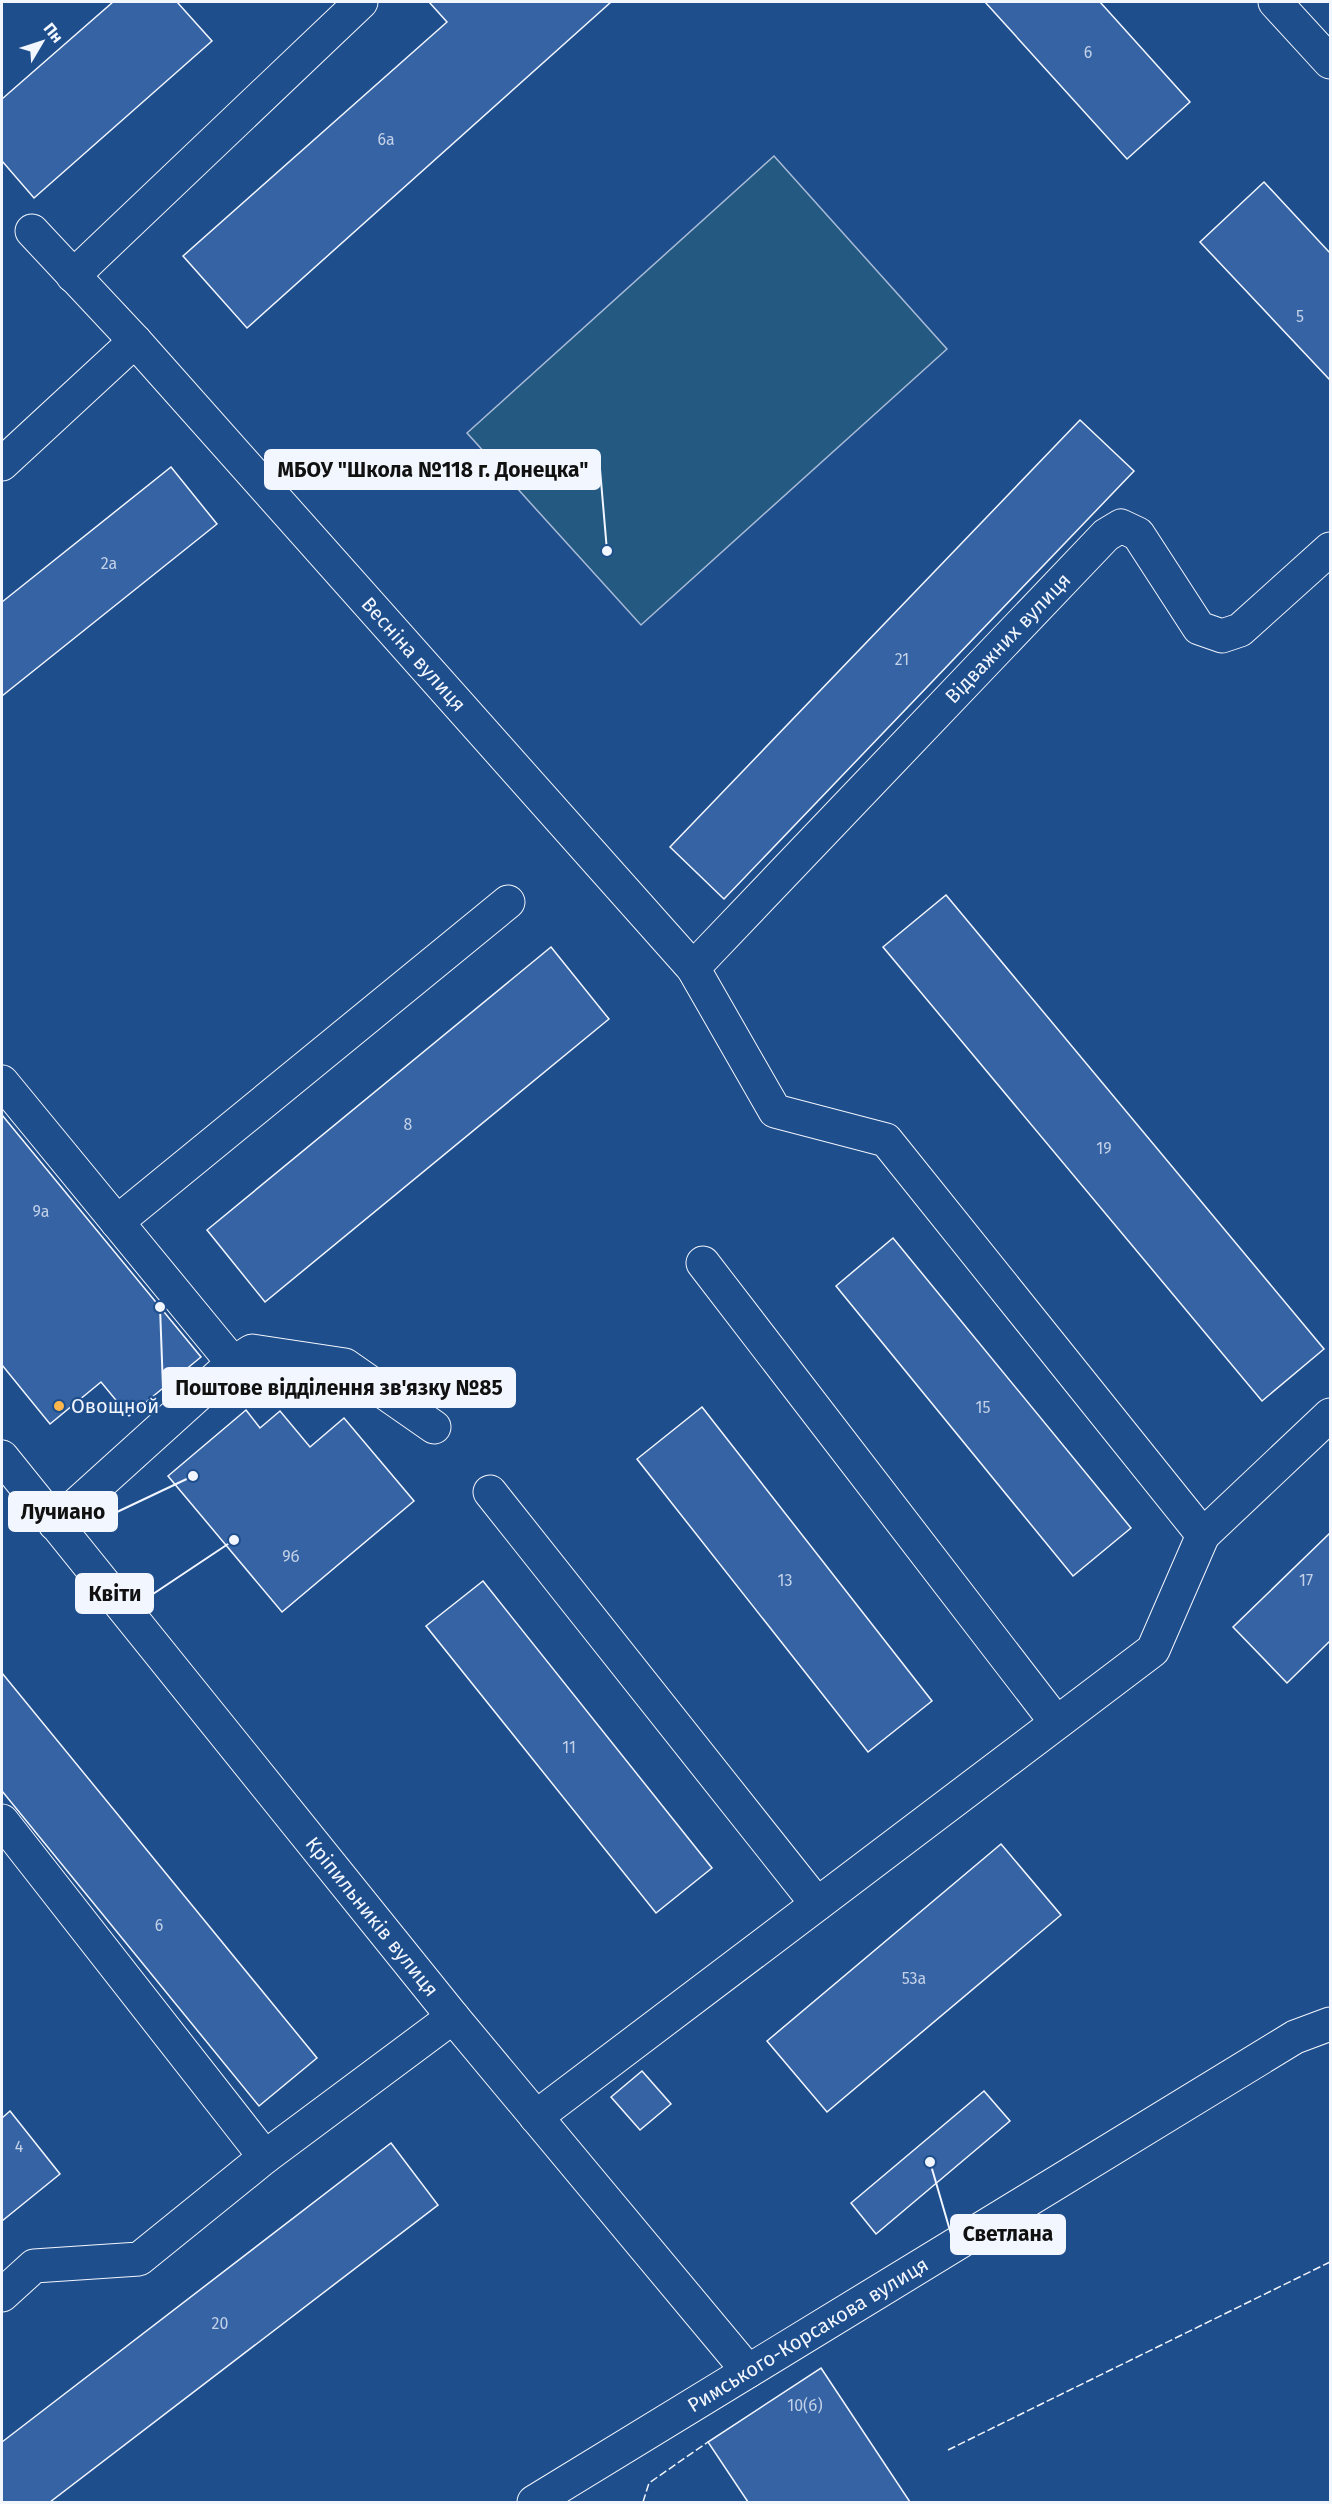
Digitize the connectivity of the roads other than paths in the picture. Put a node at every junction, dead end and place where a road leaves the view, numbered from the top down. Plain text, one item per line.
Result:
1 (361, 2) edge
2 (1275, 2) edge
3 (1330, 62) edge
4 (32, 231) dead end
5 (73, 276) junction
6 (135, 341) junction
7 (2, 464) edge
8 (1330, 549) edge
9 (508, 902) dead end
10 (693, 968) junction
11 (2, 1082) edge
12 (117, 1222) junction
13 (703, 1263) dead end
14 (233, 1363) junction
15 (1330, 1415) edge
16 (434, 1426) dead end
17 (4, 1466) edge
18 (490, 1492) dead end
19 (55, 1524) junction
20 (1203, 1535) junction
21 (1056, 1722) junction
22 (2, 1821) edge
23 (817, 1904) junction
24 (453, 2017) junction
25 (1330, 2024) edge
26 (536, 2117) junction
27 (265, 2157) junction
28 (2, 2295) edge
29 (747, 2371) junction
30 (534, 2502) edge

1 - 5 street
2 - 3 street
4 - 5 street, Весніна вулиця
5 - 6 street, Весніна вулиця
6 - 7 street
6 - 10 street, Весніна вулиця
8 - 10 street, Відважних вулиця
9 - 12 street
10 - 20 street, Весніна вулиця
11 - 12 street
12 - 14 street
13 - 21 street
14 - 16 street
14 - 19 street
15 - 20 street
17 - 19 street, Кріпильників вулиця
18 - 23 street
19 - 24 street, Кріпильників вулиця
20 - 21 street
21 - 23 street
22 - 27 street
23 - 26 street
24 - 26 street, Кріпильників вулиця
24 - 27 street
25 - 29 street, Римського-Корсакова вулиця
26 - 29 street, Кріпильників вулиця
27 - 28 street
29 - 30 street, Римського-Корсакова вулиця

